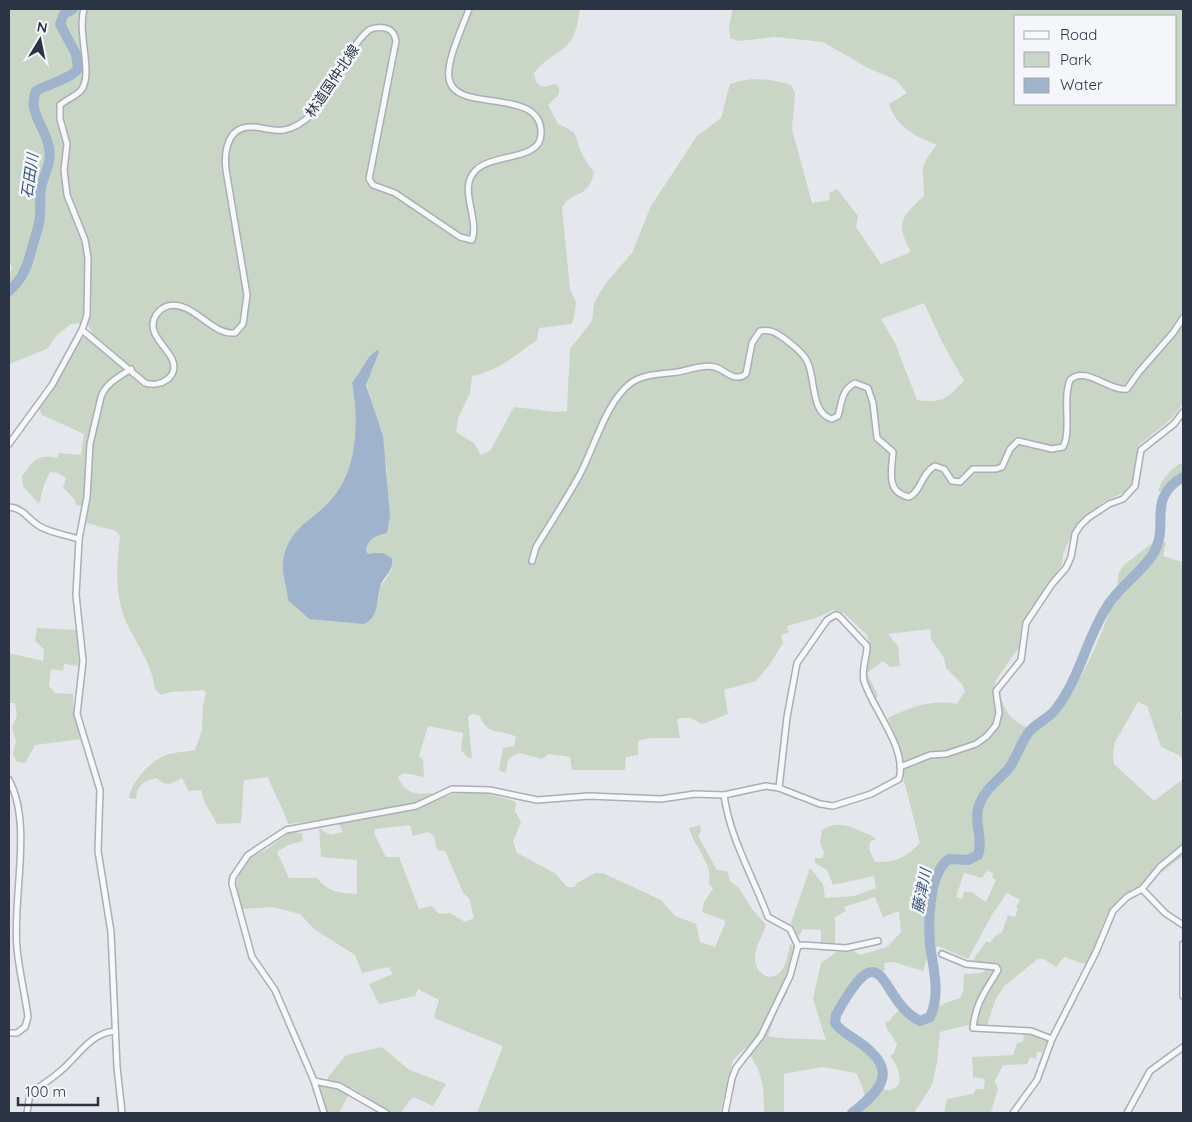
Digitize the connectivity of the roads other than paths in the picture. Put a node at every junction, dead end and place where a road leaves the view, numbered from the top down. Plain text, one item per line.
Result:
1 (84, 9) edge
2 (470, 9) edge
3 (1183, 318) edge
4 (82, 330) junction
5 (131, 369) junction
6 (1183, 412) edge
7 (9, 444) edge
8 (9, 507) edge
9 (79, 538) junction
10 (532, 560) dead end
11 (900, 767) junction
12 (9, 780) edge
13 (779, 788) junction
14 (724, 795) junction
15 (1183, 848) edge
16 (1142, 889) junction
17 (1183, 925) edge
18 (878, 941) dead end
19 (1183, 944) edge
20 (798, 946) junction
21 (942, 954) dead end
22 (1183, 996) edge
23 (115, 1030) junction
24 (9, 1033) edge
25 (1052, 1039) junction
26 (1183, 1047) edge
27 (314, 1081) junction
28 (27, 1113) edge
29 (122, 1113) edge
30 (324, 1113) edge
31 (386, 1113) edge
32 (725, 1113) edge
33 (1013, 1113) edge
34 (1127, 1113) edge

1 - 4 street
2 - 5 street, 林道国仲北線
3 - 10 street
4 - 5 street, 林道国仲北線
4 - 7 street
5 - 9 street
6 - 11 street
8 - 9 street
9 - 23 street
11 - 13 street
11 - 13 street
12 - 24 street
13 - 14 street
14 - 20 street
14 - 27 street
15 - 16 street
16 - 17 street
16 - 25 street
18 - 20 street
19 - 22 street
20 - 32 street
21 - 25 street
23 - 28 street
23 - 29 street
25 - 33 street
26 - 34 street
27 - 30 street
27 - 31 street

